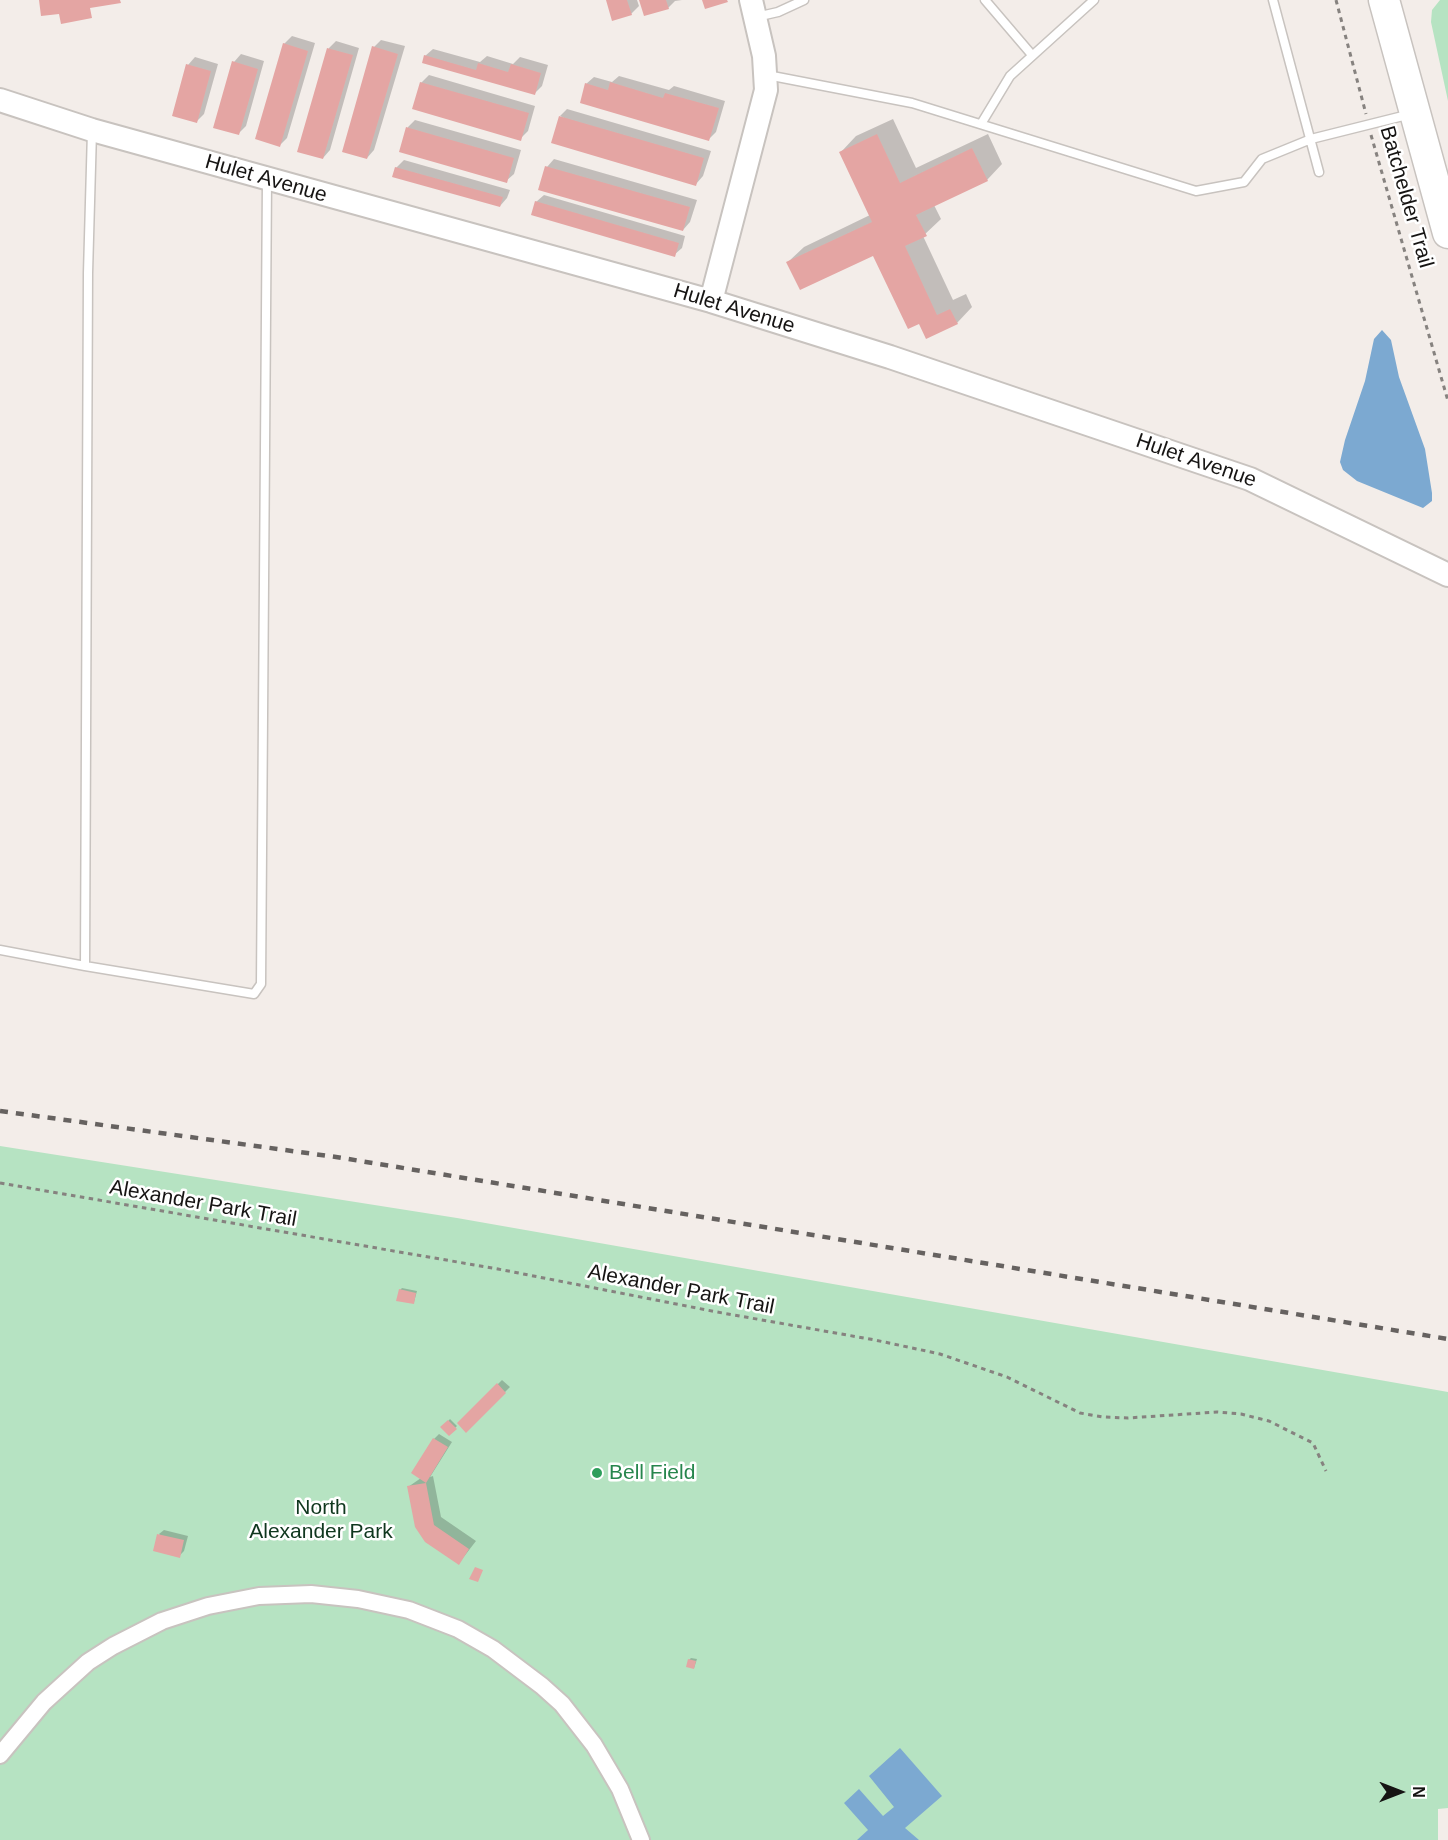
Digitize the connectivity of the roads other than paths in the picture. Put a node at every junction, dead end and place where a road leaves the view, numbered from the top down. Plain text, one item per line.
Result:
1 (804, 0) edge
2 (985, 0) edge
3 (1094, 0) edge
4 (1274, 0) edge
5 (1384, 0) edge
6 (753, 8) edge
7 (1032, 55) junction
8 (767, 75) junction
9 (0, 100) edge
10 (1414, 113) junction
11 (981, 124) junction
12 (92, 130) junction
13 (1311, 139) junction
14 (1319, 172) dead end
15 (267, 179) junction
16 (1448, 233) edge
17 (711, 301) junction
18 (1448, 575) edge
19 (0, 950) edge
20 (85, 966) junction
21 (0, 1755) edge
22 (641, 1840) edge

1 - 6 lane
2 - 7 lane
3 - 7 lane
4 - 13 lane
5 - 10 highway
6 - 8 street
7 - 11 lane
8 - 11 lane
8 - 17 street
9 - 12 street, Hulet Avenue
10 - 13 lane
10 - 16 highway
11 - 13 lane
12 - 15 street, Hulet Avenue
12 - 20 lane
13 - 14 lane
15 - 17 street, Hulet Avenue
15 - 20 lane
17 - 18 street, Hulet Avenue
19 - 20 lane
21 - 22 street

